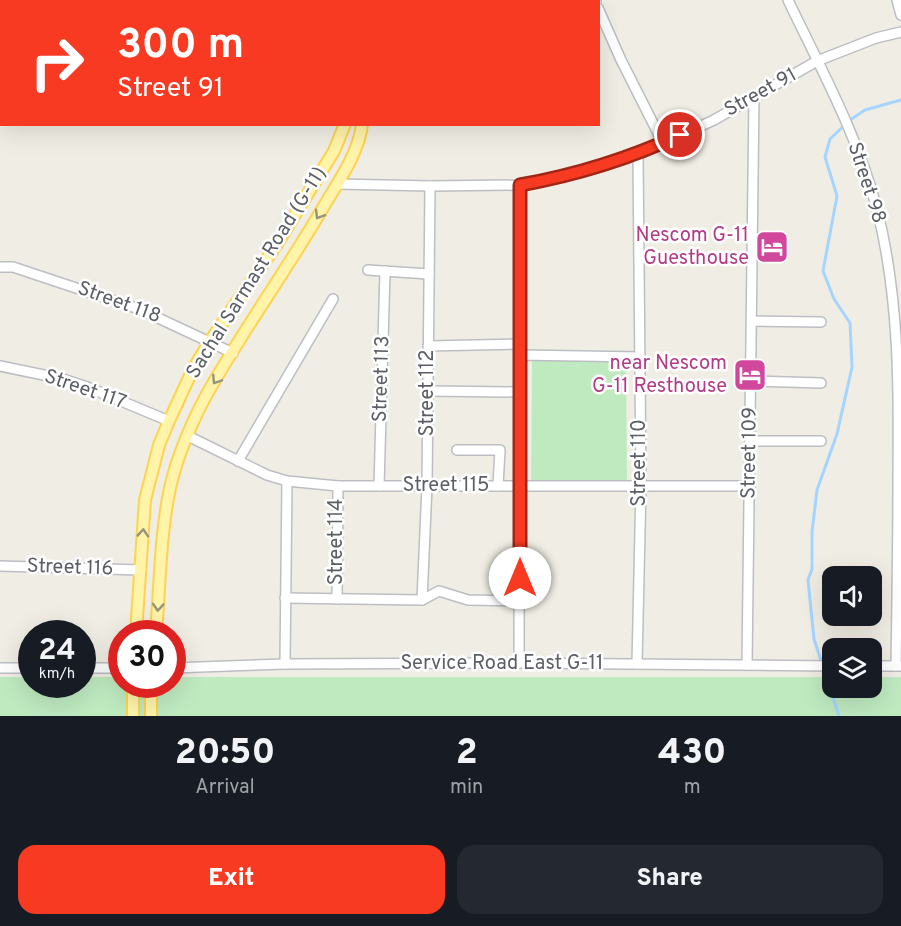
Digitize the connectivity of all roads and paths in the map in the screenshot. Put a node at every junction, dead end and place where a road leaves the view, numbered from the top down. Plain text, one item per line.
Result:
1 (789, 0) edge
2 (897, 0) edge
3 (600, 13) edge
4 (901, 15) edge
5 (901, 32) edge
6 (818, 61) junction
7 (754, 96) junction
8 (344, 126) edge
9 (361, 126) edge
10 (663, 143) junction
11 (638, 154) junction
12 (337, 184) junction
13 (520, 185) junction
14 (430, 186) junction
15 (0, 267) edge
16 (368, 270) dead end
17 (385, 271) junction
18 (429, 274) junction
19 (333, 298) dead end
20 (752, 321) junction
21 (821, 322) dead end
22 (210, 341) junction
23 (520, 344) junction
24 (428, 346) junction
25 (233, 353) junction
26 (520, 355) junction
27 (640, 357) junction
28 (0, 366) edge
29 (751, 381) junction
30 (821, 383) dead end
31 (428, 391) junction
32 (520, 392) junction
33 (900, 415) edge
34 (169, 422) junction
35 (188, 436) junction
36 (750, 441) junction
37 (821, 441) dead end
38 (457, 450) dead end
39 (238, 461) junction
40 (287, 481) junction
41 (641, 485) junction
42 (338, 486) junction
43 (379, 486) junction
44 (428, 486) junction
45 (498, 486) junction
46 (520, 486) junction
47 (750, 486) junction
48 (0, 566) edge
49 (141, 570) junction
50 (285, 598) junction
51 (337, 599) junction
52 (422, 600) junction
53 (520, 602) junction
54 (137, 620) edge
55 (157, 620) edge
56 (519, 663) junction
57 (285, 664) junction
58 (637, 664) junction
59 (747, 665) junction
60 (822, 666) edge
61 (882, 666) edge
62 (899, 666) edge
63 (0, 668) edge
64 (18, 668) edge
65 (186, 668) edge
66 (132, 698) edge
67 (153, 698) edge
68 (132, 716) edge
69 (151, 716) edge

1 - 6 street, Street 98
2 - 4 street
3 - 10 street
5 - 6 street, Street 91
6 - 7 street, Street 91
6 - 33 street, Street 98
7 - 10 street, Street 91
7 - 20 street, Street 109
8 - 22 main road, Sachal Sarmast Road (G-11)
9 - 12 main road, Sachal Sarmast Road (G-11)
10 - 11 street, Street 91
11 - 13 street, Street 91
11 - 27 street, Street 110
12 - 14 street, Street 91
12 -> 25 main road, Sachal Sarmast Road (G-11)
13 - 14 street, Street 91
13 - 23 street
14 - 18 street, Street 112
15 - 22 street, Street 118
16 - 17 street
17 - 18 street
17 - 43 street, Street 113
18 - 24 street, Street 112
19 - 39 street
20 - 21 street
20 - 29 street, Street 109
22 - 25 street, Street 118
22 - 34 main road, Sachal Sarmast Road (G-11)
23 - 24 street
23 - 26 street
24 - 31 street, Street 112
25 -> 35 main road, Sachal Sarmast Road (G-11)
26 - 27 street
26 - 32 street
27 - 41 street, Street 110
28 - 34 street, Street 117
29 - 30 street
29 - 36 street, Street 109
31 - 32 street
31 - 44 street, Street 112
32 - 46 street
33 - 62 street, Street 98
49 -> 34 main road, Sachal Sarmast Road (G-11)
35 - 39 street, Street 115
35 -> 55 main road, Sachal Sarmast Road (G-11)
36 - 37 street
36 - 47 street, Street 109
38 - 45 street
39 - 40 street, Street 115
40 - 42 street, Street 115
40 - 50 street
41 - 46 street, Street 115
41 - 47 street, Street 115
41 - 58 street, Street 110
42 - 43 street, Street 115
42 - 51 street, Street 114
43 - 44 street, Street 115
44 - 45 street, Street 115
44 - 52 street, Street 112
45 - 46 street, Street 115
46 - 53 street
47 - 59 street, Street 109
48 - 49 street, Street 116
49 - 54 main road, Sachal Sarmast Road (G-11)
50 - 51 street
50 - 57 street
51 - 52 street
52 - 53 street
53 - 56 street
56 - 57 street, Service Road East G-11
56 - 58 street, Service Road East G-11
57 - 65 street, Service Road East G-11
58 - 59 street, Service Road East G-11
59 - 60 street, Service Road East G-11
61 - 62 street
63 - 64 street
66 - 68 main road
67 - 69 main road

